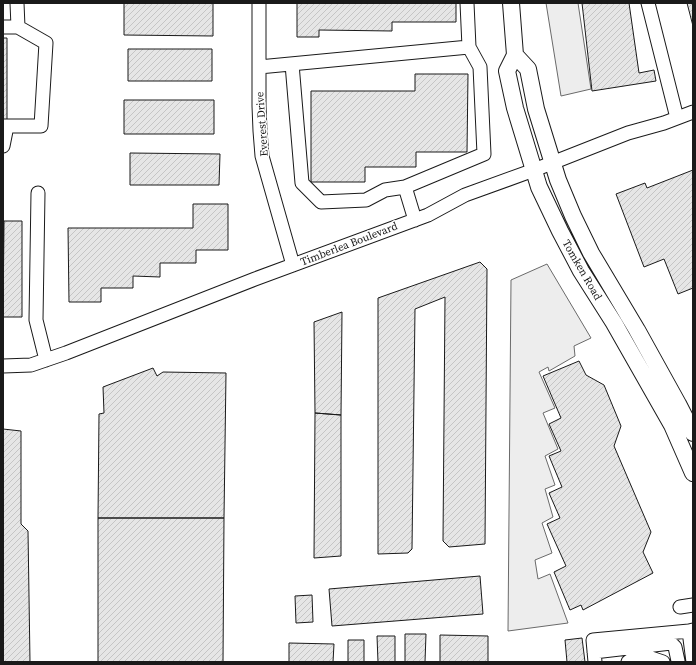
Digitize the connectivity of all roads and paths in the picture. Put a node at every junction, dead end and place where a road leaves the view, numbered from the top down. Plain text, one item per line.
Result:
1 (17, 3) edge
2 (259, 3) edge
3 (467, 3) edge
4 (511, 3) edge
5 (648, 3) edge
6 (3, 27) edge
7 (18, 27) junction
8 (469, 47) junction
9 (516, 55) junction
10 (292, 64) junction
11 (259, 67) junction
12 (693, 112) edge
13 (677, 118) junction
14 (5, 126) edge
15 (3, 146) edge
16 (553, 162) junction
17 (534, 170) junction
18 (405, 188) junction
19 (38, 192) dead end
20 (415, 220) junction
21 (293, 265) junction
22 (46, 360) junction
23 (3, 366) edge
24 (693, 433) edge
25 (693, 473) edge
26 (693, 605) edge
27 (680, 607) dead end
28 (691, 631) edge
29 (612, 656) edge
30 (595, 657) edge
31 (693, 659) edge
32 (628, 662) edge
33 (663, 662) edge
34 (675, 662) edge
35 (678, 662) edge
36 (693, 662) edge

1 - 7 street
2 - 11 street, Everest Drive
3 - 8 street
4 - 9 main road
5 - 13 street
6 - 7 street
7 - 14 street
8 - 10 street
8 - 18 street
9 - 16 main road, Tomken Road
9 - 17 main road, Tomken Road
10 - 11 street
10 - 18 street
11 - 21 street, Everest Drive
12 - 13 street, Timberlea Boulevard
13 - 16 street, Timberlea Boulevard
14 - 15 street
16 - 17 street, Timberlea Boulevard
16 - 24 main road, Tomken Road
17 - 20 street, Timberlea Boulevard
17 - 25 main road, Tomken Road
18 - 20 street
19 - 22 street
20 - 21 street, Timberlea Boulevard
21 - 22 street, Timberlea Boulevard
22 - 23 street, Timberlea Boulevard
26 - 27 street
28 - 30 street
28 - 31 street
29 - 30 street
29 - 35 street
31 - 35 street
31 - 36 street
32 - 33 street
34 - 35 street

